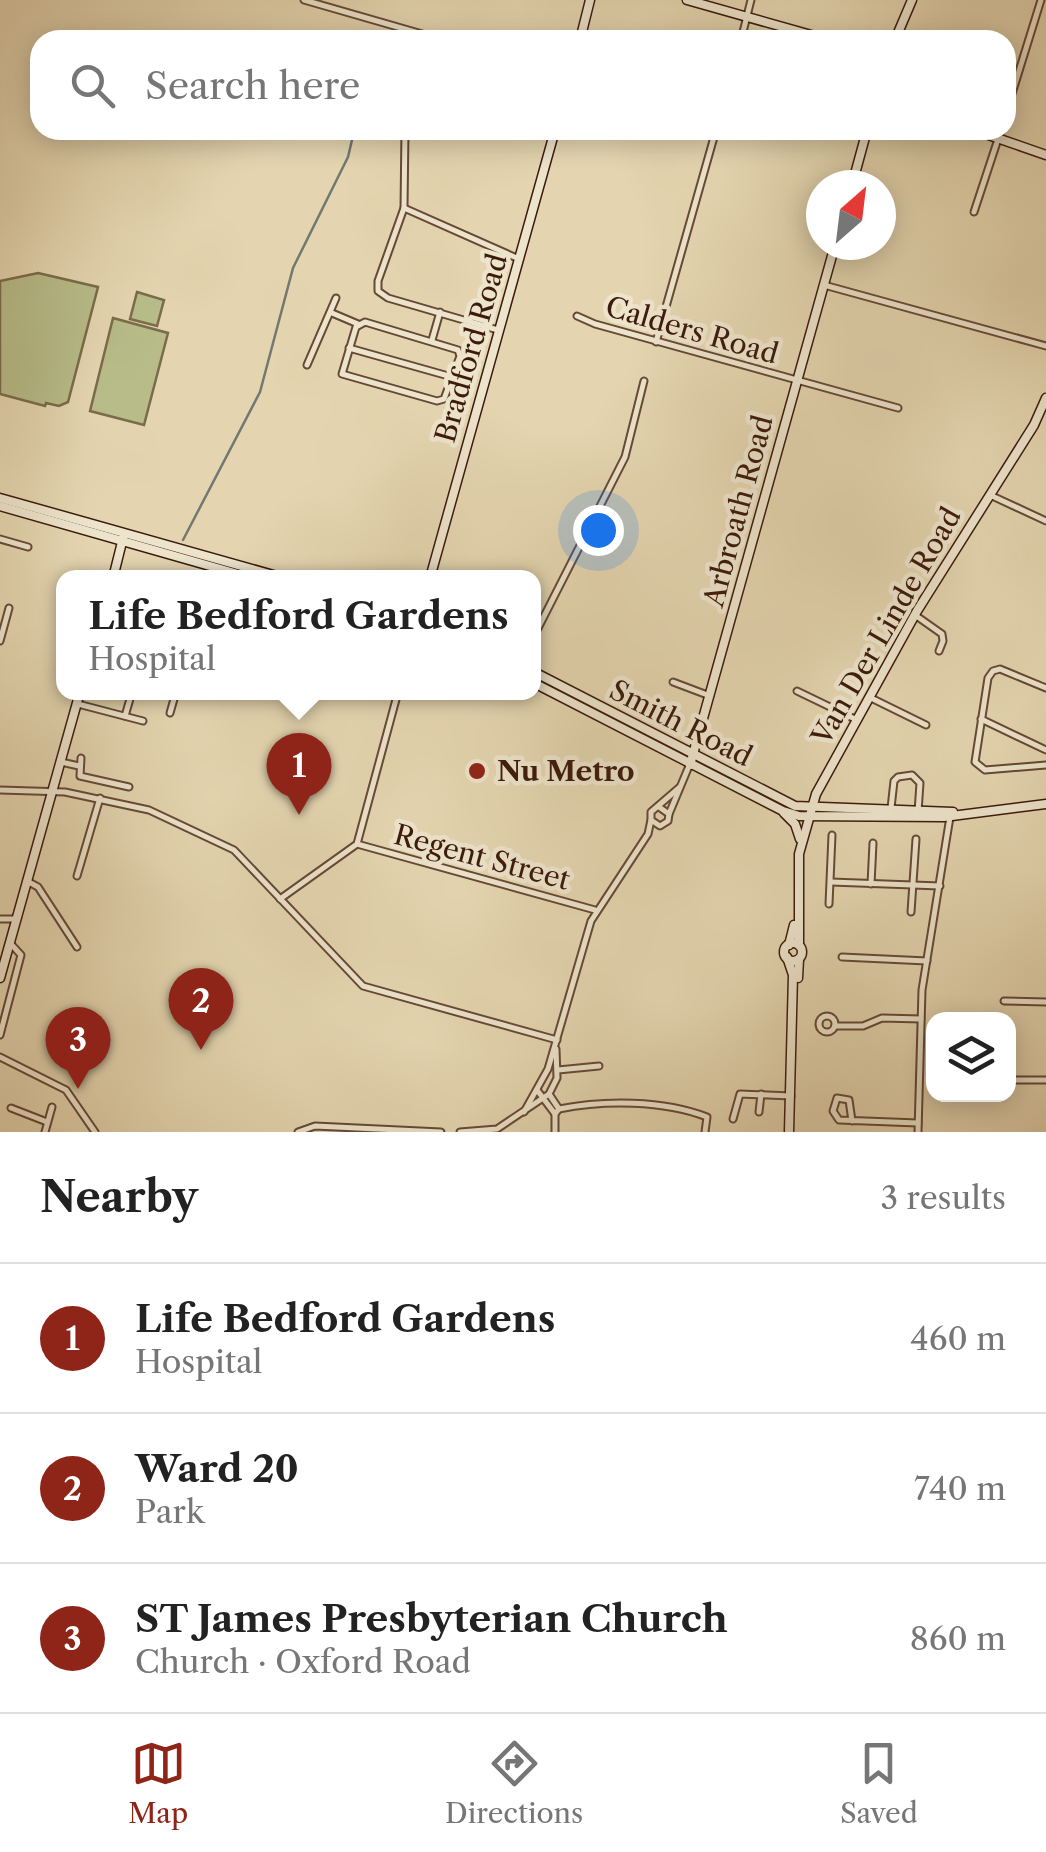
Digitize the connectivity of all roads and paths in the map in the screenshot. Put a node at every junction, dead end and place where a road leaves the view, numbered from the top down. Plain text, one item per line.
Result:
1 (304, 0) edge
2 (687, 0) edge
3 (751, 0) edge
4 (912, 0) edge
5 (1041, 0) edge
6 (589, 2) edge
7 (747, 18) junction
8 (400, 30) edge
9 (582, 30) edge
10 (744, 30) edge
11 (792, 30) edge
12 (899, 30) edge
13 (1016, 81) edge
14 (405, 140) edge
15 (552, 140) edge
16 (713, 140) edge
17 (864, 140) edge
18 (997, 140) edge
19 (1010, 140) edge
20 (1046, 156) edge
21 (856, 170) edge
22 (404, 208) junction
23 (974, 212) dead end
24 (519, 259) junction
25 (831, 260) edge
26 (824, 285) junction
27 (336, 298) dead end
28 (440, 312) junction
29 (332, 313) junction
30 (577, 316) dead end
31 (358, 324) junction
32 (499, 330) junction
33 (432, 340) junction
34 (656, 342) junction
35 (1046, 346) edge
36 (349, 348) junction
37 (307, 365) dead end
38 (452, 378) junction
39 (797, 380) junction
40 (644, 381) dead end
41 (1046, 398) edge
42 (898, 408) dead end
43 (989, 494) junction
44 (0, 498) edge
45 (0, 506) edge
46 (1046, 521) edge
47 (124, 537) junction
48 (0, 539) edge
49 (28, 547) dead end
50 (115, 570) edge
51 (227, 570) edge
52 (253, 570) edge
53 (432, 570) edge
54 (9, 608) dead end
55 (915, 615) junction
56 (541, 622) edge
57 (1, 636) edge
58 (938, 652) dead end
59 (541, 676) edge
60 (674, 682) dead end
61 (541, 687) edge
62 (1046, 688) edge
63 (797, 691) dead end
64 (710, 696) junction
65 (870, 697) junction
66 (78, 700) edge
67 (130, 700) edge
68 (174, 700) edge
69 (396, 700) edge
70 (77, 703) junction
71 (170, 713) dead end
72 (125, 716) junction
73 (981, 719) junction
74 (856, 720) junction
75 (143, 721) dead end
76 (926, 725) dead end
77 (1045, 750) edge
78 (694, 755) junction
79 (81, 758) dead end
80 (60, 762) junction
81 (690, 764) junction
82 (1043, 765) edge
83 (79, 766) junction
84 (680, 786) junction
85 (129, 787) dead end
86 (0, 790) edge
87 (53, 791) junction
88 (817, 792) junction
89 (100, 798) junction
90 (783, 801) junction
91 (1046, 804) edge
92 (659, 806) junction
93 (772, 806) junction
94 (809, 812) junction
95 (828, 812) junction
96 (891, 813) junction
97 (917, 813) junction
98 (953, 813) junction
99 (670, 814) junction
100 (652, 820) junction
101 (660, 826) junction
102 (648, 834) junction
103 (832, 835) dead end
104 (802, 839) junction
105 (916, 840) dead end
106 (873, 843) dead end
107 (357, 844) junction
108 (78, 876) dead end
109 (27, 882) junction
110 (831, 882) junction
111 (871, 884) junction
112 (912, 885) junction
113 (940, 886) junction
114 (798, 890) junction
115 (280, 898) junction
116 (829, 904) dead end
117 (596, 910) junction
118 (911, 912) dead end
119 (0, 919) edge
120 (16, 919) junction
121 (10, 942) junction
122 (789, 945) junction
123 (799, 945) junction
124 (77, 947) dead end
125 (842, 956) dead end
126 (787, 957) junction
127 (799, 959) junction
128 (927, 960) junction
129 (0, 978) edge
130 (1004, 1001) dead end
131 (1046, 1002) edge
132 (920, 1019) junction
133 (835, 1026) dead end
134 (0, 1035) edge
135 (556, 1042) junction
136 (0, 1057) edge
137 (600, 1066) dead end
138 (548, 1069) junction
139 (557, 1069) junction
140 (922, 1079) junction
141 (926, 1079) edge
142 (1016, 1080) edge
143 (1046, 1080) edge
144 (791, 1082) junction
145 (537, 1090) junction
146 (760, 1094) junction
147 (546, 1096) junction
148 (791, 1096) junction
149 (52, 1107) dead end
150 (12, 1108) dead end
151 (524, 1112) junction
152 (557, 1112) junction
153 (759, 1112) dead end
154 (733, 1119) dead end
155 (852, 1121) junction
156 (48, 1122) junction
157 (918, 1123) junction
158 (497, 1130) edge
159 (44, 1132) edge
160 (95, 1132) edge
161 (298, 1132) edge
162 (442, 1132) edge
163 (460, 1132) edge
164 (555, 1132) edge
165 (705, 1132) edge
166 (789, 1132) edge
167 (918, 1132) edge

1 - 8 street
2 - 7 main road
3 - 7 street
4 - 12 main road
5 - 13 street
6 - 9 main road
7 - 10 street
7 - 11 main road
14 - 22 street
15 - 24 main road, Bradford Road
16 - 34 street
17 - 21 main road
18 - 23 street
19 - 20 main road
22 - 24 street
22 - 28 street
24 - 32 main road, Bradford Road
25 - 26 main road, Arbroath Road
26 - 35 street
26 - 39 main road, Arbroath Road
27 - 29 street
28 - 32 street
28 - 33 street
29 - 31 street
29 - 37 street
30 - 34 street, Calders Road
31 - 33 street
31 - 36 street
32 - 53 main road, Bradford Road
33 - 38 street
34 - 39 street, Calders Road
36 - 38 street
36 - 38 street
39 - 42 street, Calders Road
39 - 64 main road, Arbroath Road
40 - 56 street
41 - 43 main road, Van Der Linde Road
43 - 46 street
43 - 55 main road, Van Der Linde Road
44 - 47 main road
45 - 47 main road
47 - 50 main road
47 - 51 main road
47 - 52 main road
48 - 49 street
54 - 57 street
55 - 58 street
55 - 65 main road, Van Der Linde Road
59 - 78 main road, Smith Road
60 - 64 street
61 - 81 main road, Smith Road
62 - 73 street
63 - 74 street
64 - 78 main road, Arbroath Road
65 - 74 main road, Van Der Linde Road
65 - 76 street
66 - 70 main road
67 - 72 street
68 - 71 street
69 - 107 street
70 - 72 street
70 - 80 main road
72 - 75 street
73 - 77 street
73 - 82 street
74 - 88 main road, Van Der Linde Road
77 - 82 street
78 - 81 main road, Arbroath Road
78 - 90 main road, Smith Road
79 - 83 street
80 - 83 street
80 - 87 main road
81 - 84 street, Arbroath Road
81 - 93 main road, Smith Road
83 - 85 street
84 - 92 street, Arbroath Road
84 - 99 street, Arbroath Road
86 - 87 street
87 - 89 street
87 - 109 main road
88 - 90 main road
88 - 94 main road, Van Der Linde Road
88 - 95 main road
89 - 108 street
89 - 115 street
90 - 94 main road, Smith Road
91 - 98 main road
92 - 99 street
92 - 100 street
93 - 94 main road, Smith Road
93 - 104 main road
94 - 95 main road
94 - 104 main road, Van Der Linde Road
95 - 96 main road
95 - 104 main road
96 - 97 main road
96 - 97 street
97 - 98 main road
98 - 113 street
99 - 101 street
100 - 101 street
100 - 102 street
101 - 102 street
102 - 117 street
103 - 110 street
104 - 114 main road, Van Der Linde Road
105 - 112 street
106 - 111 street
107 - 115 street
107 - 117 street, Regent Street
109 - 120 main road
109 - 124 street
110 - 111 street
110 - 116 street
111 - 112 street
112 - 113 street
112 - 118 street
113 - 128 street
114 - 122 main road, Van Der Linde Road
114 - 123 main road, Van Der Linde Road
115 - 135 street
117 - 135 street
119 - 120 street
120 - 121 main road
121 - 129 main road
121 - 134 street
122 - 123 main road
122 - 126 main road
123 - 127 main road
125 - 128 street
126 - 127 main road
126 - 144 main road
127 - 144 main road
128 - 132 street
130 - 131 street
132 - 133 street
132 - 140 street
135 - 138 street
135 - 139 street
136 - 160 street
137 - 139 street
138 - 139 street
138 - 145 street
139 - 147 street
140 - 141 street
140 - 157 street
142 - 143 street
144 - 148 main road
145 - 147 street
145 - 151 street
146 - 148 street
146 - 153 street
146 - 154 street
147 - 151 street
147 - 152 street
148 - 166 main road
149 - 156 street
150 - 156 street
151 - 158 street
152 - 164 street
152 - 165 street
155 - 155 street
155 - 157 street
156 - 159 street
157 - 167 street
158 - 163 street
161 - 162 street

